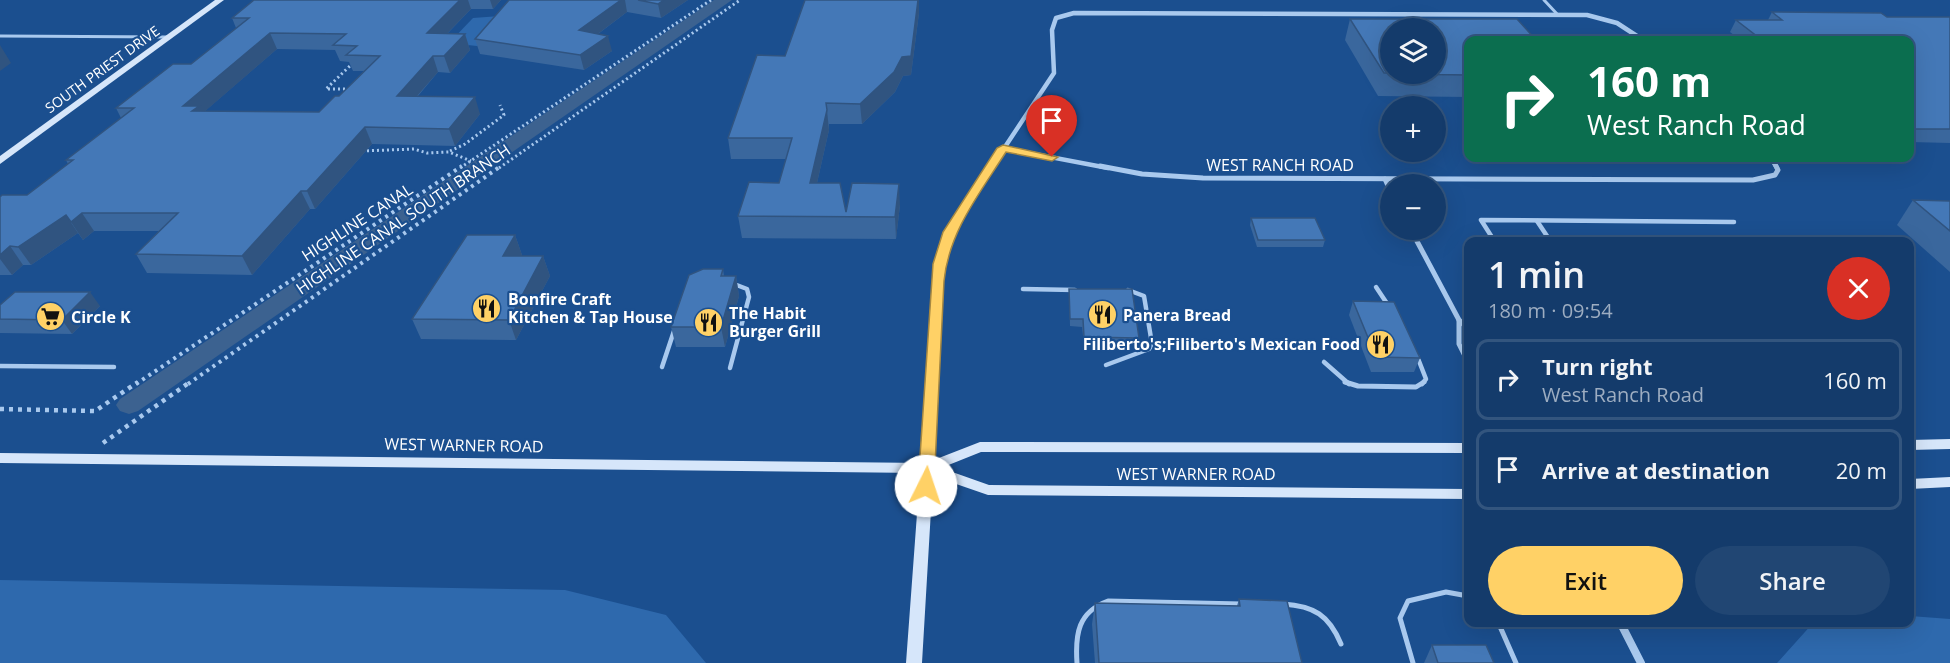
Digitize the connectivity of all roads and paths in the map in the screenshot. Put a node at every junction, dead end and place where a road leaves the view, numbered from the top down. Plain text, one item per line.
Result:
1 (219, 0) edge
2 (711, 0) edge
3 (740, 0) edge
4 (1545, 0) edge
5 (1558, 15) junction
6 (0, 36) edge
7 (1638, 36) edge
8 (169, 37) junction
9 (354, 61) edge
10 (346, 96) edge
11 (500, 105) dead end
12 (1003, 148) junction
13 (351, 149) edge
14 (449, 152) junction
15 (0, 161) edge
16 (472, 161) junction
17 (1773, 162) edge
18 (1380, 179) edge
19 (1446, 179) edge
20 (1690, 220) junction
21 (1537, 221) junction
22 (1734, 222) dead end
23 (1694, 226) dead end
24 (1492, 237) edge
25 (1548, 237) edge
26 (1417, 240) edge
27 (723, 284) edge
28 (1376, 287) dead end
29 (1023, 289) dead end
30 (1081, 290) edge
31 (1115, 290) edge
32 (1393, 310) edge
33 (1459, 320) junction
34 (677, 323) edge
35 (1464, 324) edge
36 (1413, 348) edge
37 (1464, 354) edge
38 (1324, 362) dead end
39 (1106, 365) dead end
40 (0, 366) edge
41 (114, 367) dead end
42 (663, 367) dead end
43 (730, 368) dead end
44 (0, 409) edge
45 (1950, 444) edge
46 (1914, 445) edge
47 (1464, 448) edge
48 (0, 458) edge
49 (80, 459) junction
50 (927, 468) junction
51 (1950, 482) edge
52 (1914, 484) edge
53 (1464, 494) edge
54 (1464, 594) edge
55 (1244, 604) edge
56 (1278, 604) edge
57 (1500, 627) edge
58 (1623, 627) edge
59 (1341, 644) dead end
60 (914, 663) edge
61 (1077, 663) edge
62 (1413, 663) edge
63 (1516, 663) edge
64 (1641, 663) edge

1 - 8 main road, SOUTH PRIEST DRIVE
2 - 16 path, HIGHLINE CANAL
3 - 49 path, HIGHLINE CANAL SOUTH BRANCH
4 - 5 lane
5 - 7 street
5 - 12 street
6 - 8 lane
8 - 15 main road, SOUTH PRIEST DRIVE
9 - 10 path
11 - 14 path
12 - 18 street, WEST RANCH ROAD
12 - 50 street
13 - 14 path
14 - 16 path
16 - 44 path, HIGHLINE CANAL
17 - 19 street, WEST RANCH ROAD
20 - 21 lane
20 - 22 lane
20 - 23 lane
21 - 24 lane
21 - 25 lane
26 - 33 street
27 - 43 lane
28 - 32 lane
29 - 30 lane
31 - 39 lane
33 - 35 street
33 - 37 street
34 - 42 lane
36 - 38 lane
40 - 41 lane
45 - 46 main road
47 - 50 main road, WEST WARNER ROAD
48 - 49 main road, WEST WARNER ROAD
49 - 50 main road, WEST WARNER ROAD
50 - 53 main road, WEST WARNER ROAD
50 - 60 main road
51 - 52 main road
54 - 62 lane
55 - 61 lane
56 - 59 lane
57 - 63 lane
58 - 64 street

